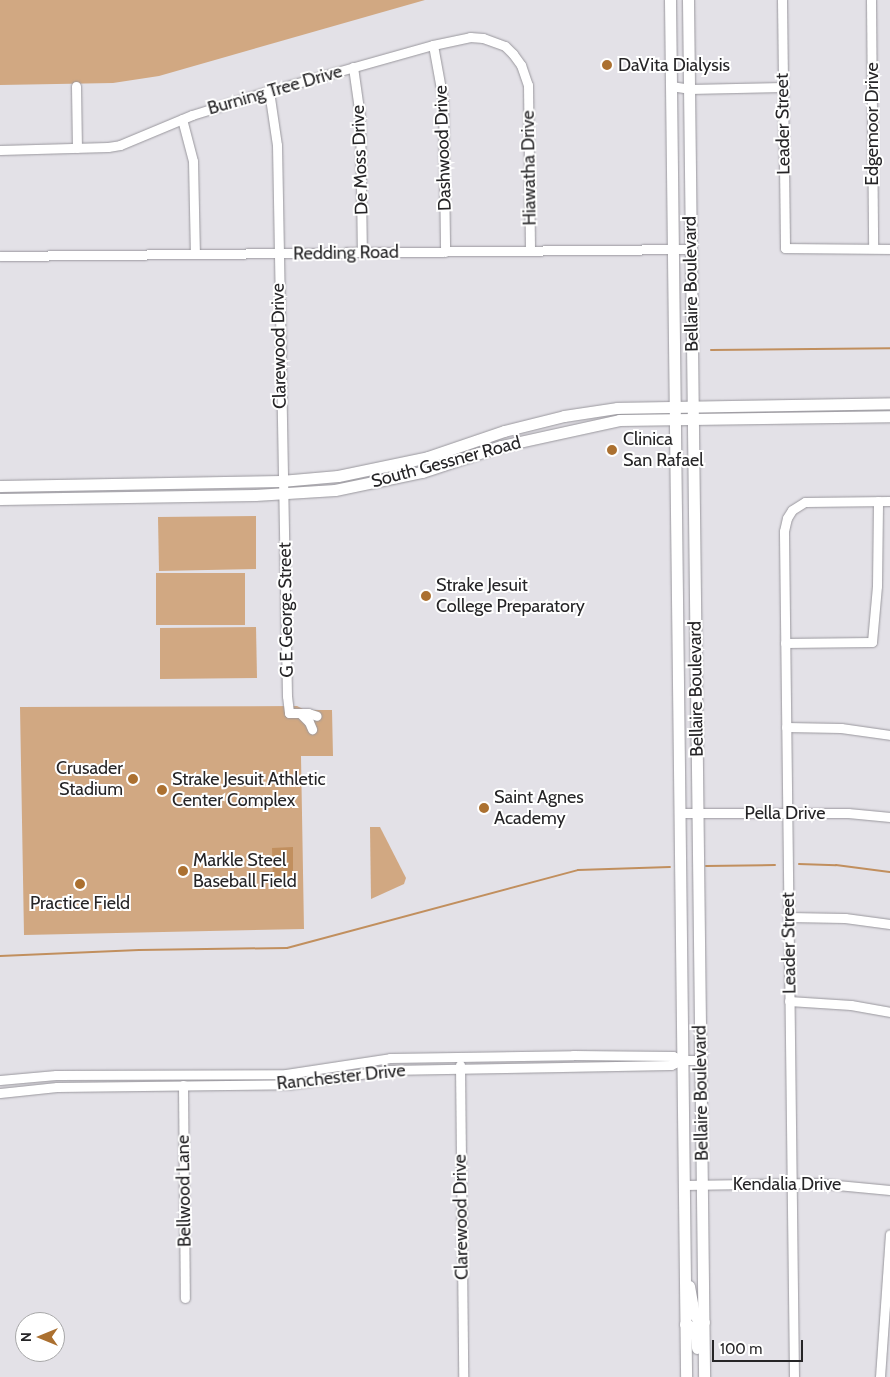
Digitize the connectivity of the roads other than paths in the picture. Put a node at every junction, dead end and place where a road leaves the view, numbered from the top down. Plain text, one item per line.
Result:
1 (670, 0) edge
2 (782, 0) edge
3 (871, 0) edge
4 (687, 2) edge
5 (433, 45) junction
6 (353, 67) junction
7 (528, 85) joint
8 (76, 86) dead end
9 (671, 86) junction
10 (783, 87) junction
11 (689, 88) junction
12 (269, 91) junction
13 (182, 119) junction
14 (77, 148) junction
15 (0, 150) edge
16 (873, 248) junction
17 (890, 248) edge
18 (691, 249) junction
19 (673, 250) junction
20 (530, 251) junction
21 (362, 252) junction
22 (445, 252) junction
23 (278, 253) junction
24 (195, 254) junction
25 (0, 256) edge
26 (890, 403) edge
27 (817, 404) junction
28 (674, 412) junction
29 (693, 412) junction
30 (564, 416) junction
31 (890, 416) edge
32 (817, 417) junction
33 (567, 430) junction
34 (281, 481) junction
35 (187, 483) junction
36 (105, 484) junction
37 (0, 486) edge
38 (25, 486) junction
39 (283, 493) junction
40 (187, 496) junction
41 (105, 498) junction
42 (0, 499) edge
43 (24, 499) junction
44 (878, 501) junction
45 (890, 501) edge
46 (694, 584) junction
47 (676, 585) junction
48 (785, 642) junction
49 (678, 702) junction
50 (696, 702) junction
51 (302, 714) junction
52 (317, 716) dead end
53 (786, 727) junction
54 (312, 729) dead end
55 (890, 735) edge
56 (787, 812) junction
57 (679, 813) junction
58 (698, 813) junction
59 (890, 817) edge
60 (788, 918) junction
61 (890, 924) edge
62 (789, 1002) junction
63 (890, 1012) edge
64 (573, 1055) junction
65 (620, 1056) junction
66 (460, 1057) junction
67 (371, 1060) junction
68 (682, 1060) junction
69 (701, 1060) junction
70 (620, 1066) junction
71 (573, 1068) junction
72 (460, 1069) junction
73 (374, 1070) junction
74 (266, 1074) junction
75 (158, 1075) junction
76 (75, 1076) junction
77 (0, 1080) edge
78 (158, 1084) junction
79 (183, 1084) junction
80 (266, 1084) junction
81 (75, 1087) junction
82 (0, 1093) edge
83 (792, 1183) junction
84 (684, 1185) junction
85 (703, 1185) junction
86 (890, 1190) edge
87 (890, 1234) edge
88 (685, 1280) junction
89 (185, 1298) dead end
90 (704, 1322) junction
91 (685, 1324) junction
92 (463, 1377) edge
93 (686, 1377) edge
94 (700, 1377) edge
95 (704, 1377) edge
96 (794, 1377) edge
97 (880, 1377) edge

1 - 9 main road, Bellaire Boulevard
2 - 10 street, Leader Street
3 - 16 street, Edgemoor Drive
4 - 11 main road, Bellaire Boulevard
5 - 6 street, Burning Tree Drive
5 - 7 street, Burning Tree Drive
5 - 22 street, Dashwood Drive
6 - 12 street, Burning Tree Drive
6 - 21 street, De Moss Drive
7 - 20 street, Hiawatha Drive
8 - 14 street
9 - 11 street
9 - 19 main road, Bellaire Boulevard
10 - 11 street
10 - 16 street, Leader Street
11 - 18 main road, Bellaire Boulevard
12 - 13 street, Burning Tree Drive
12 - 23 street, Clarewood Drive
13 - 14 street, Burning Tree Drive
13 - 24 street
14 - 15 street, Burning Tree Drive
16 - 17 street
18 - 19 street, Redding Road
18 - 29 main road, Bellaire Boulevard
19 - 20 street, Redding Road
19 - 28 main road, Bellaire Boulevard
20 - 22 street, Redding Road
21 - 22 street, Redding Road
21 - 23 street, Redding Road
23 - 24 street, Redding Road
23 - 34 street, Clarewood Drive
24 - 25 street, Redding Road
26 - 27 main road, South Gessner Road
27 - 29 main road, South Gessner Road
27 - 32 main road
28 - 29 main road, South Gessner Road
28 - 30 main road, South Gessner Road
28 - 33 main road, South Gessner Road
28 - 47 main road, Bellaire Boulevard
29 - 32 main road, South Gessner Road
29 - 46 main road, Bellaire Boulevard
30 - 33 main road
30 - 34 main road, South Gessner Road
31 - 32 main road, South Gessner Road
33 - 39 main road, South Gessner Road
34 - 35 main road, South Gessner Road
34 - 39 street, Clarewood Drive
35 - 36 main road, South Gessner Road
35 - 40 main road
36 - 38 main road, South Gessner Road
36 - 41 main road
37 - 38 main road, South Gessner Road
38 - 43 main road
39 - 40 main road, South Gessner Road
39 - 51 street, G E George Street
40 - 41 main road, South Gessner Road
41 - 43 main road, South Gessner Road
42 - 43 main road, South Gessner Road
44 - 45 street
44 - 48 street, Leader Street
44 - 48 street
46 - 47 main road
46 - 50 main road, Bellaire Boulevard
47 - 49 main road, Bellaire Boulevard
48 - 53 street, Leader Street
49 - 50 main road
49 - 57 main road, Bellaire Boulevard
50 - 58 main road, Bellaire Boulevard
51 - 52 street
51 - 54 street, G E George Street
53 - 55 street
53 - 56 street, Leader Street
56 - 58 street, Pella Drive
56 - 59 street, Pella Drive
56 - 60 street, Leader Street
57 - 58 street, Pella Drive
57 - 68 main road, Bellaire Boulevard
58 - 69 main road, Bellaire Boulevard
60 - 61 street
60 - 62 street, Leader Street
62 - 63 street
62 - 83 street, Leader Street
64 - 65 street, Ranchester Drive
64 - 66 street, Ranchester Drive
64 - 71 street
65 - 68 street, Ranchester Drive
65 - 70 street
66 - 67 street, Ranchester Drive
66 - 72 street, Clarewood Drive
67 - 73 street
67 - 74 street, Ranchester Drive
68 - 69 street, Ranchester Drive
68 - 70 street, Ranchester Drive
68 - 84 main road, Bellaire Boulevard
69 - 85 main road, Bellaire Boulevard
70 - 71 street, Ranchester Drive
71 - 72 street, Ranchester Drive
72 - 73 street, Ranchester Drive
72 - 92 street, Clarewood Drive
73 - 80 street, Ranchester Drive
74 - 75 street, Ranchester Drive
74 - 80 street
75 - 76 street, Ranchester Drive
75 - 78 street
76 - 77 street, Ranchester Drive
76 - 81 street
78 - 79 street, Ranchester Drive
78 - 81 street, Ranchester Drive
79 - 80 street, Ranchester Drive
79 - 89 street, Bellwood Lane
81 - 82 street, Ranchester Drive
83 - 85 street, Kendalia Drive
83 - 86 street, Kendalia Drive
83 - 96 street, Leader Street
84 - 85 street, Kendalia Drive
84 - 88 main road, Bellaire Boulevard
85 - 90 main road, Bellaire Boulevard
87 - 97 street
88 - 90 main road
88 - 91 main road, Bellaire Boulevard
90 - 95 main road, Bellaire Boulevard
91 - 93 main road, Bellaire Boulevard
91 - 94 main road

